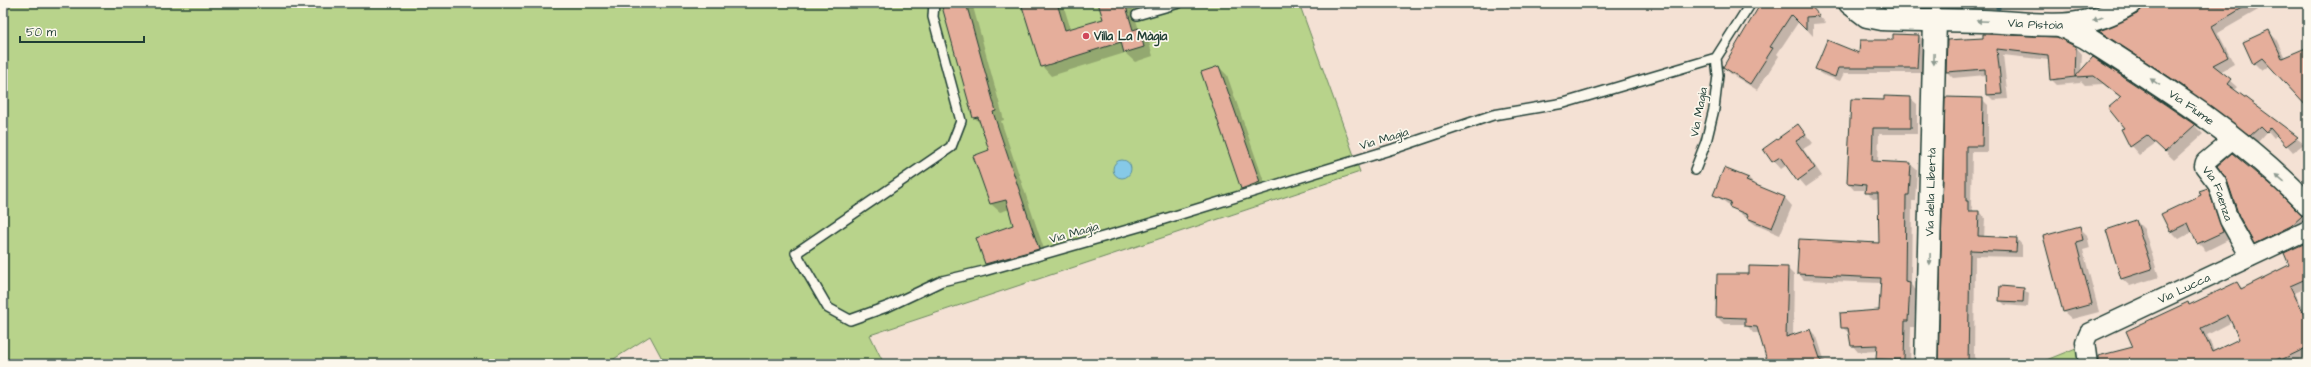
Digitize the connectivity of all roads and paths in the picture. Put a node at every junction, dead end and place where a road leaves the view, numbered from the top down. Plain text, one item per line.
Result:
1 (934, 3) edge
2 (1179, 3) edge
3 (1751, 3) edge
4 (1850, 3) edge
5 (2131, 3) edge
6 (1137, 15) dead end
7 (1935, 20) junction
8 (2062, 26) junction
9 (1716, 58) junction
10 (2234, 138) junction
11 (1695, 170) dead end
12 (2308, 205) edge
13 (2308, 230) edge
14 (2250, 257) junction
15 (1926, 364) edge
16 (2088, 364) edge

1 - 9 lane, Via Magia
2 - 6 lane
3 - 9 lane
4 - 7 street, Via Pistoia
5 -> 8 street, Via Pistoia
8 -> 7 street, Via Pistoia
7 -> 15 street, Via della Libertà
10 -> 8 street, Via Fiume
9 - 11 lane, Via Magia
12 -> 10 street, Via Fiume
10 - 14 street, Via Faenza
13 - 14 street, Via Lucca
14 - 16 street, Via Lucca

